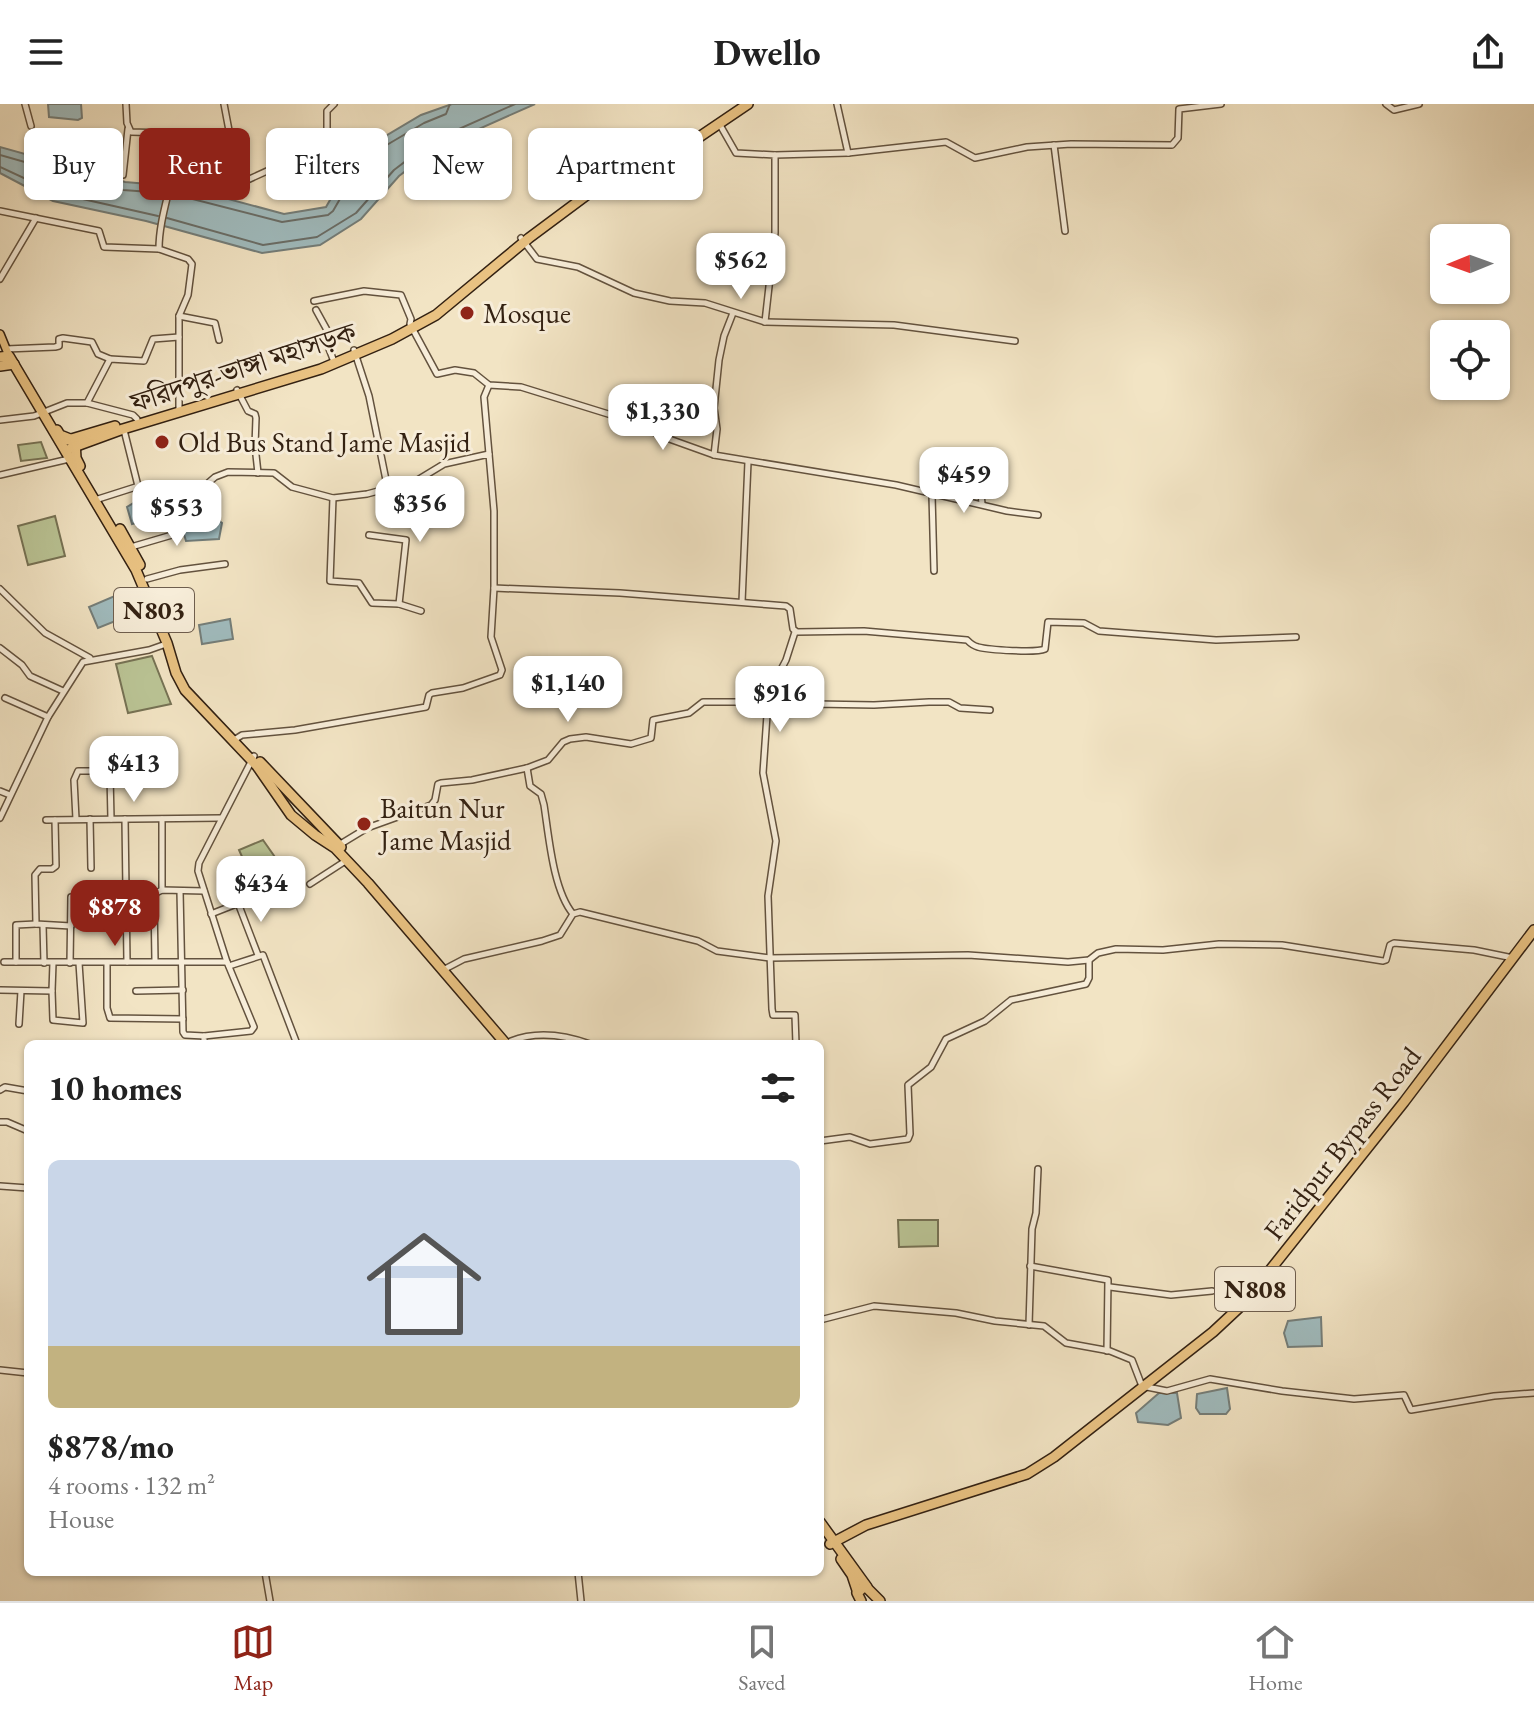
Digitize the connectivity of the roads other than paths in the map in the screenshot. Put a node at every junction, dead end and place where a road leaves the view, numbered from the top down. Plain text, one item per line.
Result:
1 (25, 104) edge
2 (126, 104) edge
3 (224, 104) edge
4 (334, 104) edge
5 (739, 104) edge
6 (748, 104) edge
7 (837, 104) edge
8 (1221, 104) edge
9 (1386, 104) edge
10 (1419, 104) edge
11 (719, 123) junction
12 (31, 126) dead end
13 (129, 128) junction
14 (227, 128) edge
15 (139, 133) edge
16 (1054, 145) junction
17 (848, 153) junction
18 (775, 155) junction
19 (123, 175) dead end
20 (250, 179) edge
21 (167, 200) edge
22 (0, 211) edge
23 (36, 218) junction
24 (1065, 231) dead end
25 (523, 240) junction
26 (159, 249) junction
27 (0, 279) edge
28 (314, 301) dead end
29 (316, 310) dead end
30 (733, 313) junction
31 (179, 316) junction
32 (765, 322) junction
33 (412, 326) junction
34 (0, 334) edge
35 (179, 337) junction
36 (219, 340) dead end
37 (1015, 341) dead end
38 (355, 352) junction
39 (7, 356) edge
40 (110, 359) junction
41 (333, 359) junction
42 (0, 366) edge
43 (320, 367) junction
44 (489, 385) junction
45 (238, 392) junction
46 (87, 403) junction
47 (178, 410) junction
48 (43, 412) junction
49 (137, 419) junction
50 (0, 420) edge
51 (123, 429) junction
52 (110, 430) junction
53 (75, 442) junction
54 (65, 451) junction
55 (489, 454) junction
56 (714, 455) junction
57 (978, 459) dead end
58 (748, 462) junction
59 (258, 473) junction
60 (0, 475) edge
61 (139, 486) junction
62 (388, 490) junction
63 (932, 495) junction
64 (333, 498) junction
65 (96, 499) junction
66 (201, 503) dead end
67 (982, 504) junction
68 (1038, 515) dead end
69 (369, 535) dead end
70 (131, 547) junction
71 (225, 564) dead end
72 (934, 571) dead end
73 (147, 579) junction
74 (494, 588) junction
75 (0, 589) edge
76 (742, 602) junction
77 (399, 604) junction
78 (421, 611) dead end
79 (795, 632) junction
80 (1296, 637) dead end
81 (169, 643) junction
82 (0, 648) edge
83 (90, 659) junction
84 (63, 691) junction
85 (5, 698) dead end
86 (764, 702) junction
87 (990, 710) dead end
88 (48, 717) junction
89 (235, 739) junction
90 (252, 757) junction
91 (527, 768) junction
92 (0, 791) edge
93 (10, 795) junction
94 (0, 818) edge
95 (221, 818) junction
96 (76, 819) junction
97 (90, 819) junction
98 (111, 819) junction
99 (125, 819) junction
100 (162, 819) junction
101 (46, 820) dead end
102 (55, 820) junction
103 (344, 854) junction
104 (91, 868) dead end
105 (310, 884) dead end
106 (162, 890) junction
107 (180, 891) junction
108 (204, 891) junction
109 (71, 897) dead end
110 (211, 914) junction
111 (573, 914) junction
112 (36, 924) junction
113 (43, 925) junction
114 (71, 926) junction
115 (1534, 930) edge
116 (258, 955) junction
117 (770, 958) junction
118 (1513, 958) junction
119 (1089, 960) junction
120 (155, 961) junction
121 (4, 962) dead end
122 (16, 962) junction
123 (127, 962) junction
124 (181, 962) junction
125 (44, 963) junction
126 (53, 963) junction
127 (70, 963) junction
128 (79, 963) junction
129 (107, 963) junction
130 (228, 964) junction
131 (444, 969) junction
132 (0, 990) edge
133 (183, 990) junction
134 (21, 991) junction
135 (52, 991) junction
136 (136, 991) dead end
137 (183, 1019) junction
138 (19, 1024) dead end
139 (204, 1036) junction
140 (204, 1040) edge
141 (296, 1040) edge
142 (507, 1040) edge
143 (518, 1040) edge
144 (579, 1040) edge
145 (796, 1040) edge
146 (0, 1090) edge
147 (24, 1090) edge
148 (0, 1122) edge
149 (24, 1129) edge
150 (824, 1140) edge
151 (1038, 1169) dead end
152 (0, 1186) edge
153 (24, 1188) edge
154 (1030, 1266) junction
155 (1110, 1287) junction
156 (1212, 1291) dead end
157 (824, 1319) edge
158 (1029, 1325) junction
159 (1107, 1351) junction
160 (0, 1370) edge
161 (24, 1373) edge
162 (1142, 1386) junction
163 (1534, 1393) edge
164 (824, 1528) edge
165 (824, 1535) edge
166 (835, 1546) junction
167 (266, 1576) edge
168 (578, 1576) edge
169 (864, 1596) edge
170 (270, 1601) edge
171 (581, 1601) edge

1 - 12 street
2 - 13 street
3 - 14 street
4 - 20 street
5 - 11 highway, ফরিদপুর-ভাঙ্গা মহাসড়ক
6 - 11 highway, ফরিদপুর-ভাঙ্গা মহাসড়ক
7 - 17 street
8 - 16 street
9 - 10 street
11 - 18 street
11 - 25 highway, ফরিদপুর-ভাঙ্গা মহাসড়ক
13 - 15 street
13 - 19 street
16 - 17 street
16 - 24 street
17 - 18 street
18 - 32 street
21 - 26 street
22 - 23 street
23 - 26 street
23 - 27 street
25 - 30 street
25 - 33 highway, ফরিদপুর-ভাঙ্গা মহাসড়ক
26 - 31 street
28 - 33 street
29 - 41 street
30 - 32 street
30 - 56 street
31 - 35 street
31 - 36 street
32 - 37 street
33 - 38 highway, ফরিদপুর-ভাঙ্গা মহাসড়ক
33 - 44 street
34 - 39 main road
35 - 40 street
35 - 47 street
38 - 41 highway, ফরিদপুর-ভাঙ্গা মহাসড়ক
38 - 43 highway, ফরিদপুর-ভাঙ্গা মহাসড়ক
38 - 62 street
39 - 40 street
39 - 42 highway
39 - 48 highway, N803
40 - 46 street
41 - 43 highway, ফরিদপুর-ভাঙ্গা মহাসড়ক
43 - 45 highway, ফরিদপুর-ভাঙ্গা মহাসড়ক
44 - 55 street
44 - 56 street
45 - 47 highway, ফরিদপুর-ভাঙ্গা মহাসড়ক
45 - 59 street
46 - 48 street
46 - 49 street
47 - 49 highway, ফরিদপুর-ভাঙ্গা মহাসড়ক
47 - 51 highway, ফরিদপুর-ভাঙ্গা মহাসড়ক
48 - 50 street
48 - 53 highway, N803
48 - 54 highway, N803
49 - 52 highway, ফরিদপুর-ভাঙ্গা মহাসড়ক
51 - 52 highway, ফরিদপুর-ভাঙ্গা মহাসড়ক
51 - 61 street
52 - 53 highway, ফরিদপুর-ভাঙ্গা মহাসড়ক
53 - 54 highway, ফরিদপুর-ভাঙ্গা মহাসড়ক
53 - 65 highway, N803
54 - 60 street
54 - 65 highway, N803
55 - 62 street
55 - 74 street
56 - 58 street
57 - 67 street
58 - 63 street
58 - 76 street
59 - 61 street
59 - 64 street
61 - 65 street
62 - 64 street
63 - 67 street
63 - 72 street
64 - 77 street
65 - 70 highway, N803
65 - 81 highway, N803
66 - 70 street
67 - 68 street
69 - 77 street
70 - 73 highway, N803
71 - 73 street
73 - 81 highway, N803
74 - 76 street
74 - 89 street
75 - 83 street
76 - 79 street
77 - 78 street
79 - 80 street
79 - 86 street
81 - 83 street
81 - 89 highway, N803
82 - 84 street
83 - 84 street
84 - 88 street
85 - 88 street
86 - 87 street
86 - 91 street
86 - 117 street
88 - 93 street
89 - 90 highway, N803
90 - 95 street
90 - 103 highway, N803
90 - 103 highway, N803
91 - 103 street
91 - 111 street
92 - 93 street
93 - 94 street
95 - 100 street
95 - 108 street
96 - 97 street
96 - 98 street
96 - 102 street
97 - 98 street
97 - 104 street
98 - 99 street
99 - 100 street
99 - 123 street
100 - 106 street
101 - 102 street
102 - 112 street
103 - 105 street
103 - 131 highway, N803
106 - 107 street
106 - 120 street
107 - 108 street
107 - 124 street
108 - 110 street
109 - 114 street
110 - 116 street
110 - 130 street
111 - 117 street
111 - 131 street
112 - 113 street
112 - 122 street
113 - 114 street
113 - 125 street
114 - 127 street
115 - 118 highway, Faridpur Bypass Road / N808
116 - 130 street
116 - 141 street
117 - 119 street
117 - 145 street
118 - 119 street
118 - 162 highway, Faridpur Bypass Road / N808
119 - 150 street
120 - 123 street
120 - 124 street
121 - 122 street
122 - 125 street
123 - 129 street
124 - 130 street
124 - 133 street
125 - 126 street
126 - 127 street
126 - 135 street
127 - 128 street
128 - 129 street
128 - 135 street
129 - 137 street
130 - 139 street
131 - 142 highway, N803
132 - 134 street
133 - 136 street
133 - 137 street
134 - 135 street
134 - 138 street
137 - 139 street
139 - 140 street
143 - 144 street
146 - 147 street
148 - 149 street
151 - 154 street
152 - 153 street
154 - 155 street
154 - 158 street
155 - 156 street
155 - 159 street
157 - 158 street
158 - 159 street
159 - 162 street
160 - 161 street
162 - 163 street
162 - 166 highway, Faridpur Bypass Road / N808
164 - 166 highway
165 - 166 highway
166 - 169 highway
167 - 170 street
168 - 171 street

